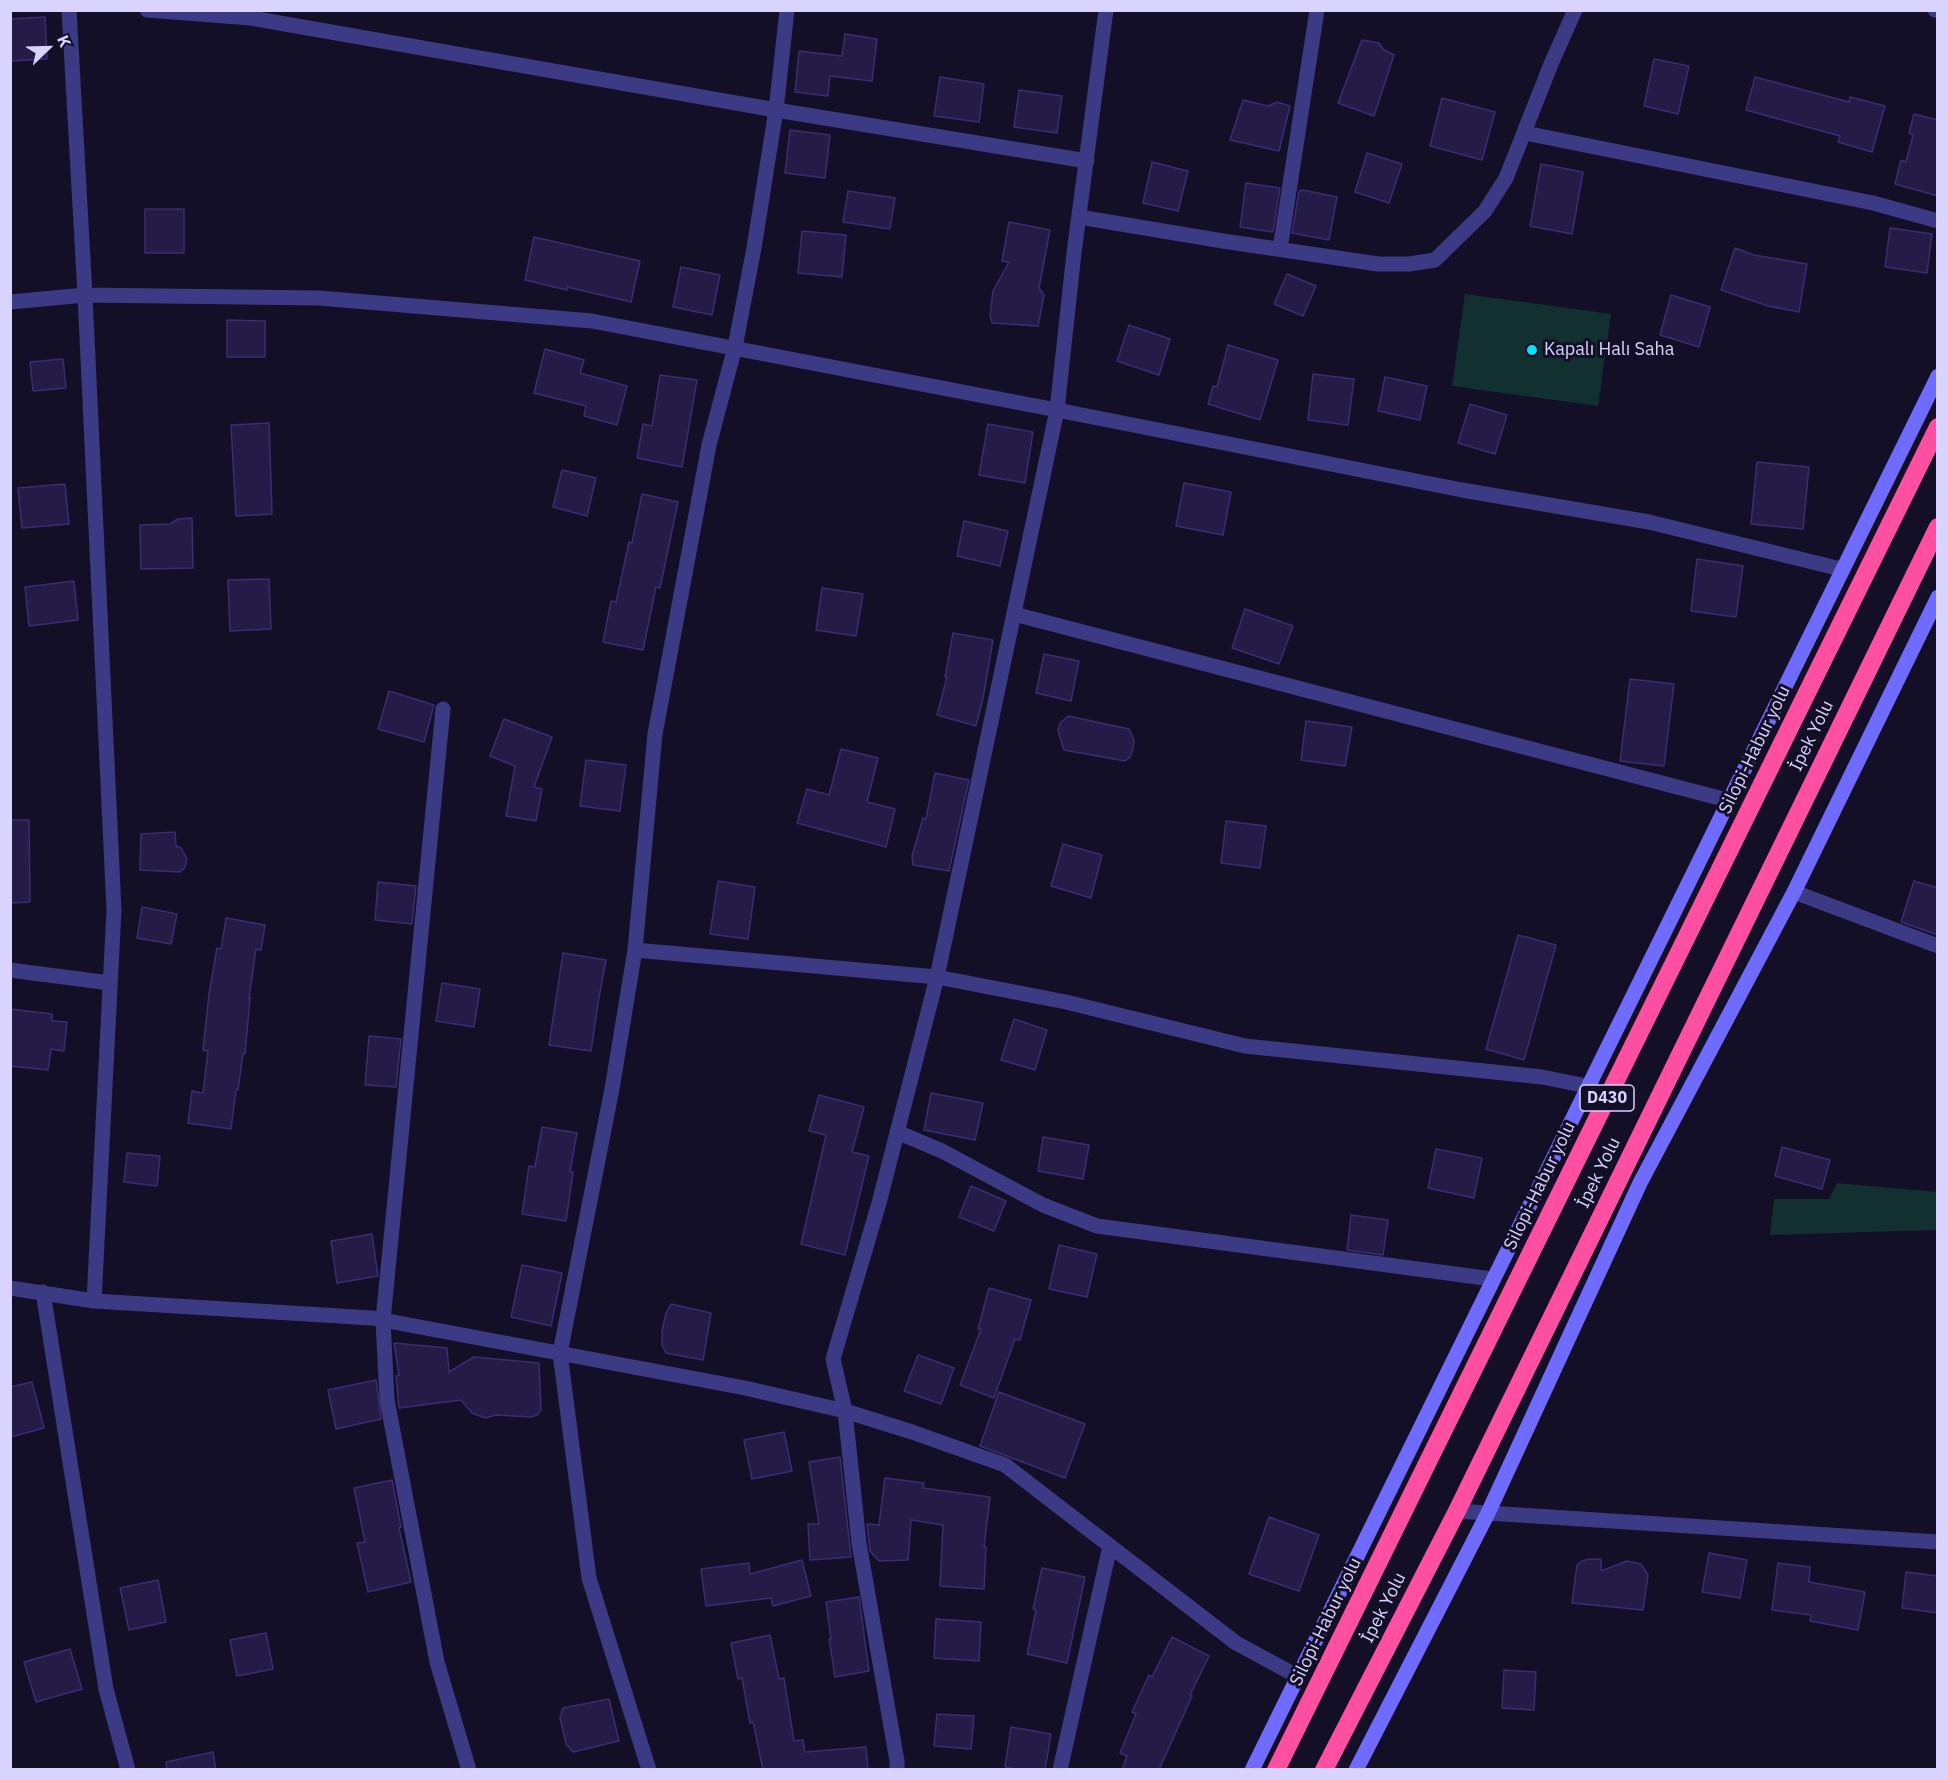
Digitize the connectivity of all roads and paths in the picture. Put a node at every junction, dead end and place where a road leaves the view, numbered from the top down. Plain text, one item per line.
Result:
1 (69, 10) edge
2 (147, 10) edge
3 (787, 10) edge
4 (1106, 10) edge
5 (1317, 10) edge
6 (1575, 10) edge
7 (177, 12) edge
8 (776, 110) junction
9 (1524, 132) junction
10 (1087, 161) junction
11 (1079, 216) junction
12 (1938, 221) edge
13 (1280, 249) junction
14 (85, 296) junction
15 (10, 302) edge
16 (735, 347) junction
17 (1938, 376) edge
18 (1057, 410) junction
19 (1938, 427) edge
20 (1938, 527) edge
21 (1841, 570) junction
22 (1938, 597) edge
23 (1014, 614) junction
24 (443, 709) dead end
25 (1727, 801) junction
26 (1794, 892) junction
27 (1938, 946) edge
28 (635, 950) junction
29 (10, 970) edge
30 (937, 977) junction
31 (110, 983) junction
32 (1587, 1086) junction
33 (897, 1132) junction
34 (1492, 1279) junction
35 (10, 1288) edge
36 (43, 1292) junction
37 (94, 1301) junction
38 (383, 1320) junction
39 (560, 1353) junction
40 (845, 1411) junction
41 (1457, 1511) junction
42 (1488, 1513) junction
43 (1938, 1542) edge
44 (1110, 1546) junction
45 (1297, 1676) junction
46 (128, 1770) edge
47 (468, 1770) edge
48 (649, 1770) edge
49 (897, 1770) edge
50 (1060, 1770) edge
51 (1252, 1770) edge
52 (1276, 1770) edge
53 (1324, 1770) edge
54 (1356, 1770) edge

1 - 14 street
2 - 7 street
3 - 8 street
4 - 10 street
5 - 13 street
6 - 9 street
7 - 8 street
8 - 10 street
8 - 16 street
9 - 12 street
9 - 13 street
10 - 11 street
11 - 13 street
11 - 18 street
14 - 15 street
14 - 16 street
14 - 31 street
16 - 18 street
16 - 28 street
17 - 21 street
18 - 21 street
18 - 23 street
19 - 52 highway, Silopi-Habur yolu / D430
20 - 41 highway, İpek Yolu / D430
21 - 25 street
22 - 26 street
23 - 25 street
23 - 30 street
24 - 38 street
25 - 32 street
26 - 27 street
26 - 42 street
28 - 30 street
28 - 39 street
29 - 31 street
30 - 32 street
30 - 33 street
31 - 37 street
32 - 34 street
33 - 34 street
33 - 40 street
34 - 45 street
35 - 36 street
36 - 37 street
36 - 46 street
37 - 38 street
38 - 39 street
38 - 47 street
39 - 40 street
39 - 48 street
40 - 44 street
40 - 49 street
41 - 42 street
41 - 53 highway, İpek Yolu / D430
42 - 43 street
42 - 54 street
44 - 45 street
44 - 50 street
45 - 51 street

